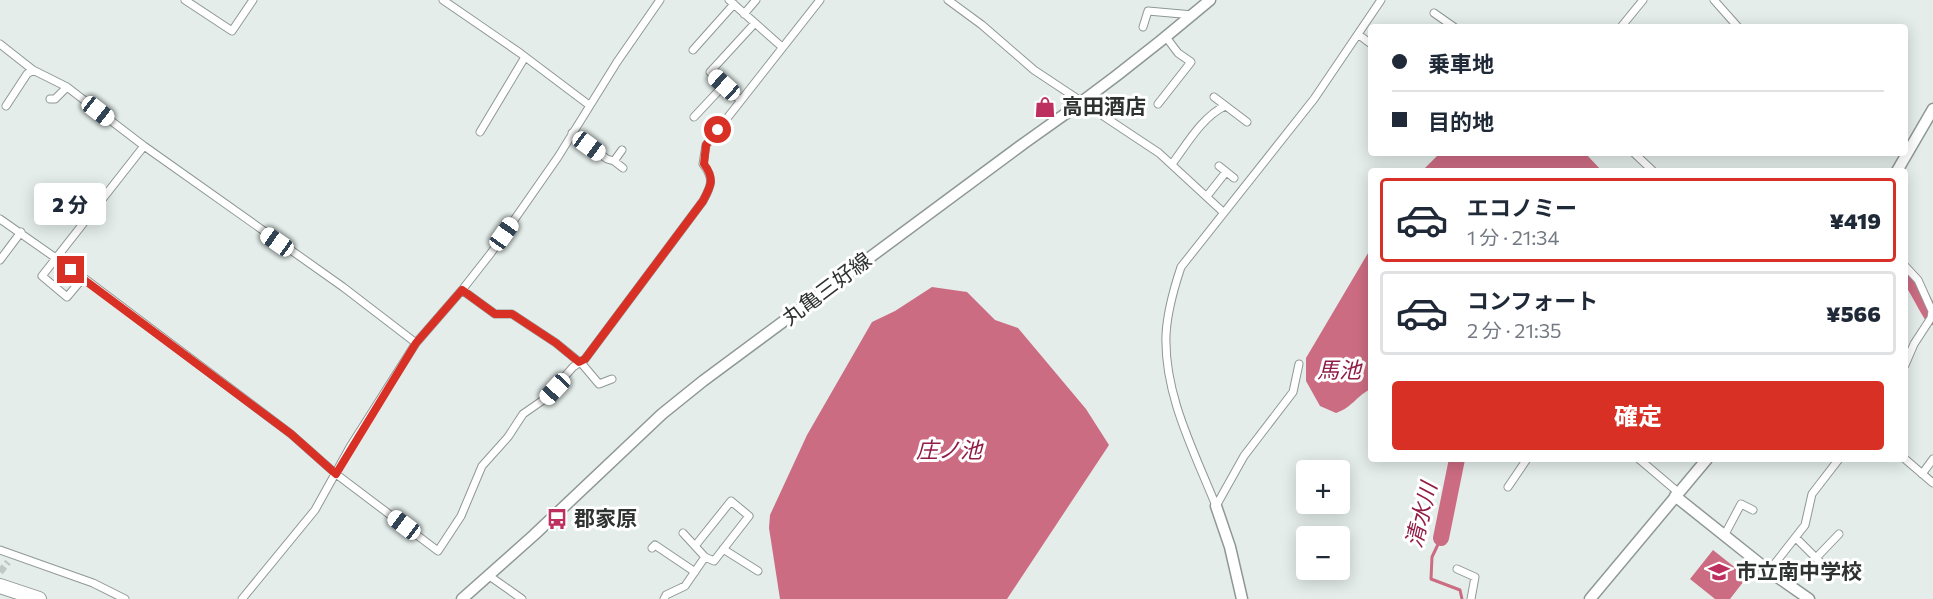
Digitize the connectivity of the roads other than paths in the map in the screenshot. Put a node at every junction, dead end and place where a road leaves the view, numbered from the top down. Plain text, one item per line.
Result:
1 (185, 0) edge
2 (253, 0) edge
3 (443, 0) edge
4 (756, 0) edge
5 (820, 0) edge
6 (948, 0) edge
7 (1210, 0) edge
8 (1381, 0) edge
9 (1643, 0) edge
10 (1714, 0) edge
11 (659, 1) edge
12 (731, 2) edge
13 (1434, 13) dead end
14 (744, 14) junction
15 (1192, 15) junction
16 (754, 23) junction
17 (1450, 24) edge
18 (1623, 24) edge
19 (1735, 24) edge
20 (1143, 27) dead end
21 (1359, 35) junction
22 (1166, 37) junction
23 (1368, 42) edge
24 (0, 44) edge
25 (782, 47) junction
26 (693, 50) dead end
27 (525, 57) junction
28 (33, 70) junction
29 (1182, 74) junction
30 (1189, 80) dead end
31 (724, 85) junction
32 (67, 87) junction
33 (490, 97) dead end
34 (1214, 97) dead end
35 (50, 99) dead end
36 (740, 100) junction
37 (497, 102) junction
38 (1082, 103) junction
39 (1158, 104) dead end
40 (589, 105) junction
41 (1225, 105) junction
42 (6, 106) dead end
43 (1933, 109) edge
44 (694, 117) dead end
45 (1247, 122) dead end
46 (480, 132) dead end
47 (572, 133) junction
48 (144, 146) junction
49 (1908, 146) edge
50 (622, 150) dead end
51 (1637, 156) edge
52 (614, 161) junction
53 (1172, 164) junction
54 (1219, 166) dead end
55 (623, 168) dead end
56 (1650, 168) edge
57 (1226, 172) junction
58 (1234, 178) dead end
59 (1207, 196) junction
60 (1223, 212) junction
61 (0, 219) edge
62 (21, 232) junction
63 (56, 258) junction
64 (0, 260) edge
65 (1908, 269) edge
66 (83, 278) junction
67 (462, 290) junction
68 (1931, 321) edge
69 (416, 343) junction
70 (1908, 358) edge
71 (579, 362) junction
72 (1299, 364) dead end
73 (612, 379) dead end
74 (1933, 459) edge
75 (1525, 462) edge
76 (1642, 462) edge
77 (1704, 462) edge
78 (1837, 462) edge
79 (1908, 462) edge
80 (336, 474) junction
81 (1922, 474) junction
82 (1933, 483) edge
83 (1508, 487) dead end
84 (1677, 495) junction
85 (1216, 506) junction
86 (1754, 510) dead end
87 (684, 533) dead end
88 (1839, 534) dead end
89 (1724, 536) junction
90 (1796, 538) junction
91 (695, 546) junction
92 (652, 549) dead end
93 (723, 549) junction
94 (0, 550) edge
95 (12, 554) junction
96 (705, 557) junction
97 (8, 562) tunnel mouth
98 (1457, 569) dead end
99 (758, 571) dead end
100 (1769, 571) junction
101 (695, 572) junction
102 (488, 575) junction
103 (0, 586) edge
104 (39, 599) edge
105 (125, 599) edge
106 (242, 599) edge
107 (462, 599) edge
108 (522, 599) edge
109 (664, 599) edge
110 (1242, 599) edge
111 (1471, 599) edge
112 (1590, 599) edge
113 (1809, 599) edge

1 - 2 street
3 - 27 street
4 - 14 street
5 - 25 street
6 - 38 street
7 - 15 main road, 丸亀三好線
8 - 21 street
9 - 18 street
10 - 19 street
11 - 40 street
12 - 14 street
12 - 26 street
13 - 17 street
14 - 16 street
15 - 20 street
15 - 22 main road, 丸亀三好線
16 - 25 street
16 - 31 street
21 - 23 street
21 - 60 street
22 - 29 street
22 - 38 main road, 丸亀三好線
24 - 28 street
25 - 36 street
27 - 37 street
27 - 40 street
28 - 32 street
28 - 42 street
29 - 30 street
29 - 39 street
31 - 36 street
31 - 44 street
32 - 35 street
32 - 48 street
33 - 37 street
34 - 41 street
36 - 71 street
37 - 46 street
38 - 53 street
38 - 102 main road, 丸亀三好線
40 - 47 street
41 - 45 street
41 - 53 street
43 - 49 main road
47 - 52 street
47 - 67 street
48 - 63 street
48 - 69 street
50 - 52 street
51 - 56 street
52 - 55 street
53 - 59 street
54 - 57 street
57 - 58 street
57 - 59 street
59 - 60 street
60 - 85 street
61 - 62 street
62 - 63 street
62 - 64 street
63 - 66 street
63 - 66 street
65 - 68 street
66 - 80 street
67 - 69 street
67 - 71 street
68 - 70 street
69 - 80 street
71 - 73 street
71 - 80 street
72 - 85 street
74 - 81 street
75 - 83 street
76 - 84 street
77 - 84 main road
78 - 90 street
79 - 81 street
80 - 106 street
81 - 82 street
84 - 89 main road
84 - 112 main road
85 - 110 main road
86 - 89 street
87 - 91 street
88 - 90 street
89 - 100 main road
90 - 100 street
91 - 93 street
91 - 96 street
92 - 101 street
93 - 96 street
93 - 99 street
94 - 95 street
95 - 97 street
95 - 105 street
96 - 101 street
98 - 111 street
100 - 113 main road
101 - 109 street
102 - 107 main road, 丸亀三好線
102 - 108 street
103 - 104 highway

